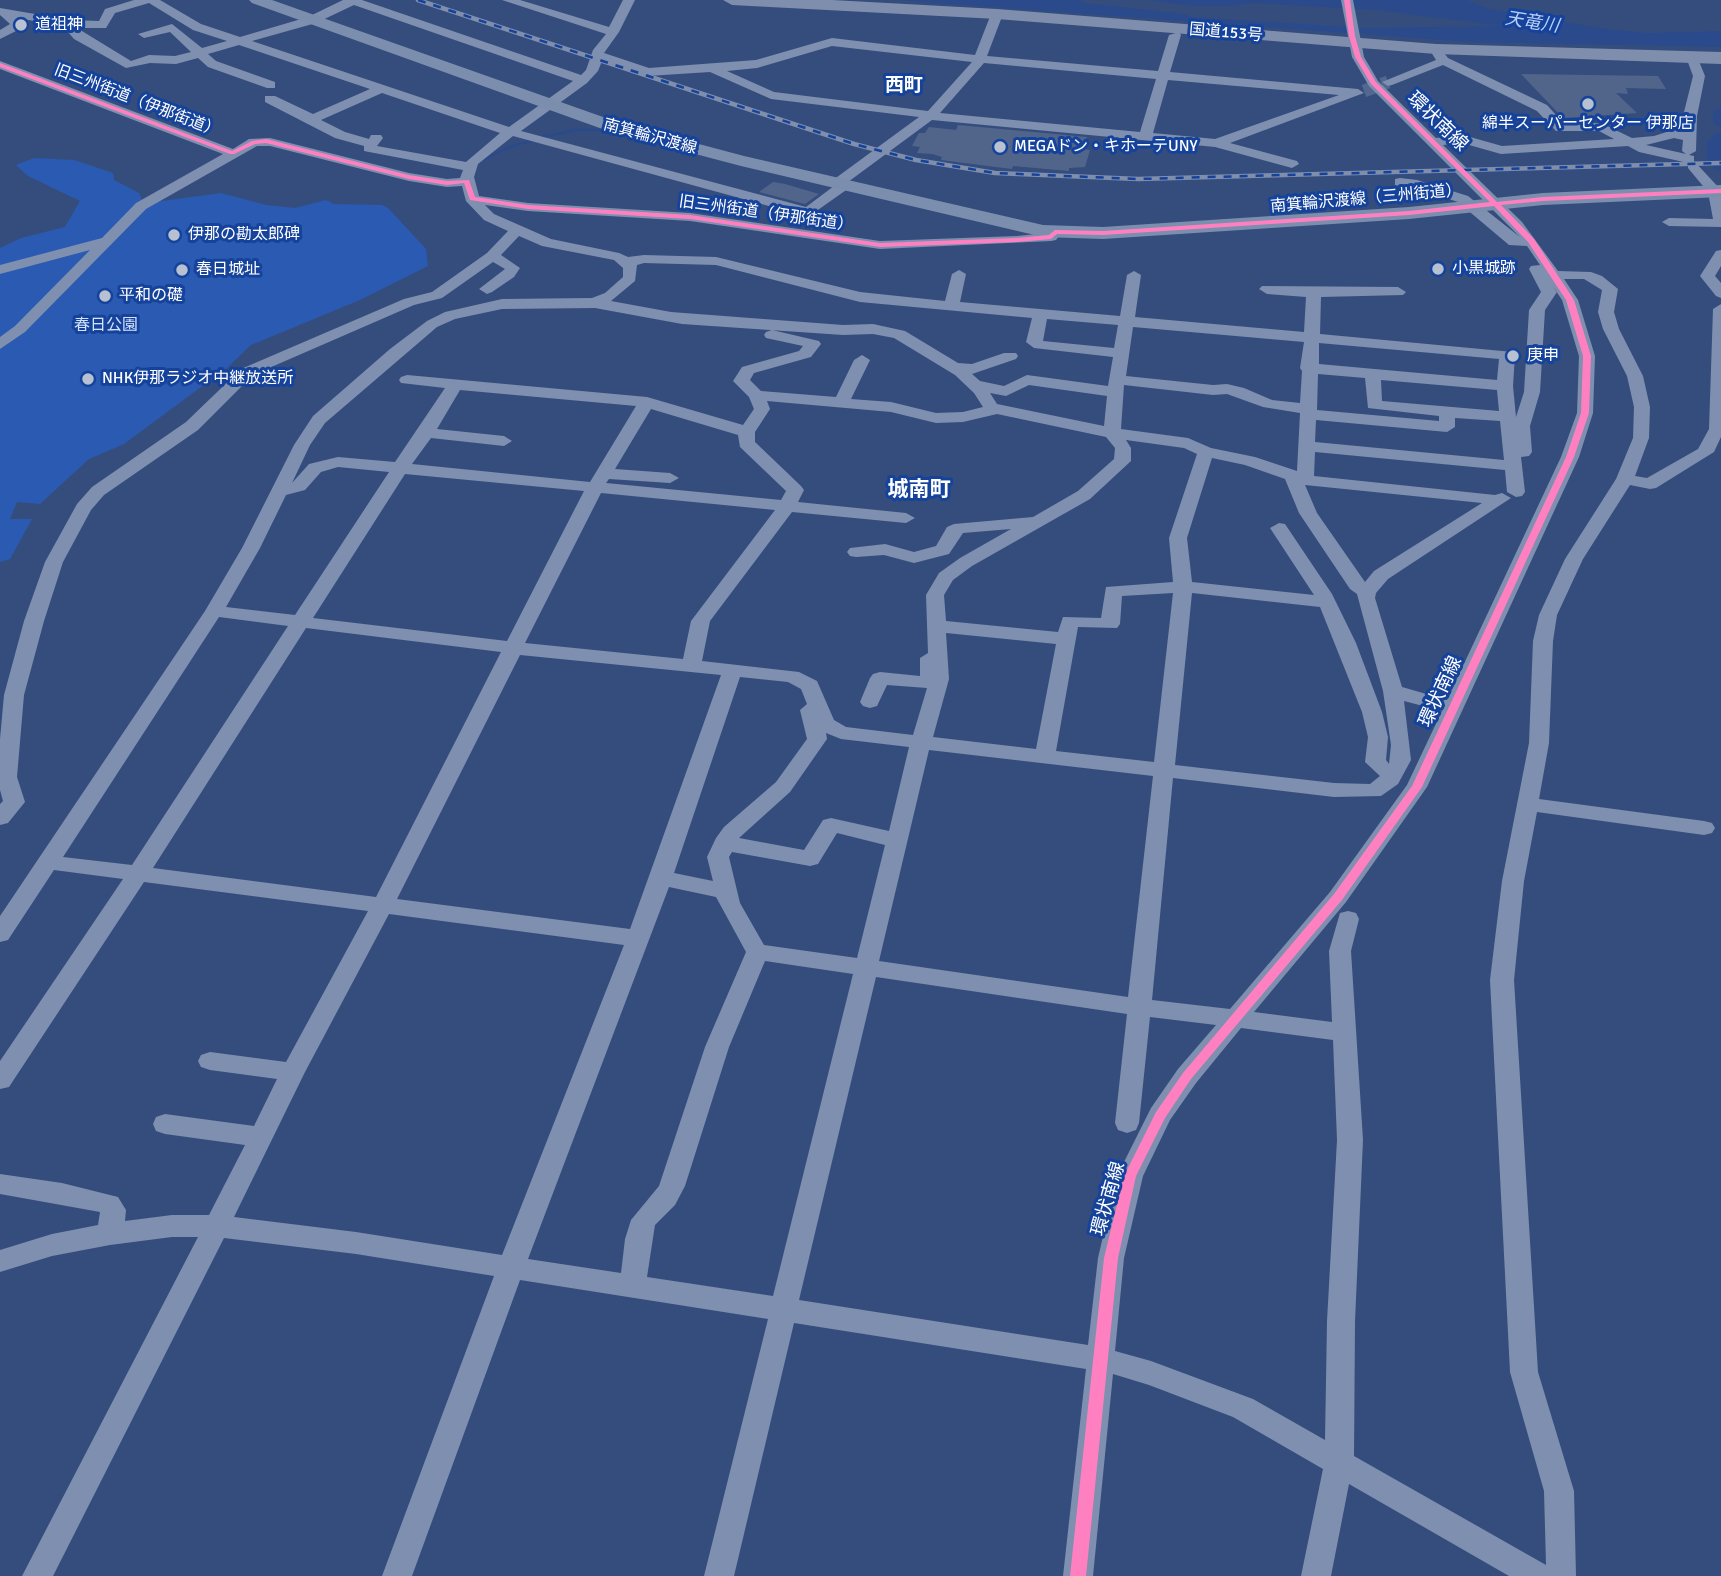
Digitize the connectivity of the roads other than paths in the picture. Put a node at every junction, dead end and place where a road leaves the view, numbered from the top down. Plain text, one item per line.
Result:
1 (146, 0) edge
2 (152, 0) edge
3 (257, 0) edge
4 (353, 0) edge
5 (508, 0) edge
6 (629, 0) edge
7 (732, 0) edge
8 (1347, 0) edge
9 (2, 11) edge
10 (143, 11) junction
11 (996, 14) junction
12 (312, 20) junction
13 (70, 24) junction
14 (172, 27) junction
15 (612, 32) junction
16 (144, 34) dead end
17 (0, 35) edge
18 (1175, 36) dead end
19 (1353, 40) junction
20 (238, 41) junction
21 (198, 53) junction
22 (597, 55) junction
23 (1440, 55) junction
24 (1706, 58) edge
25 (981, 59) junction
26 (0, 65) edge
27 (130, 65) junction
28 (711, 69) junction
29 (140, 76) dead end
30 (1163, 76) junction
31 (583, 80) junction
32 (1388, 82) tunnel mouth
33 (271, 85) dead end
34 (381, 89) junction
35 (270, 99) dead end
36 (547, 104) junction
37 (929, 116) junction
38 (313, 118) junction
39 (511, 132) junction
40 (1145, 137) junction
41 (1689, 137) junction
42 (1630, 141) junction
43 (1432, 142) junction
44 (1216, 144) junction
45 (232, 153) junction
46 (1691, 162) junction
47 (1292, 164) dead end
48 (469, 174) junction
49 (1400, 182) dead end
50 (841, 184) junction
51 (1719, 191) edge
52 (472, 199) junction
53 (1497, 204) junction
54 (1473, 206) junction
55 (808, 212) junction
56 (1668, 222) dead end
57 (1721, 222) edge
58 (517, 230) junction
59 (784, 230) junction
60 (1055, 232) junction
61 (104, 242) junction
62 (1523, 242) junction
63 (1721, 254) edge
64 (492, 256) junction
65 (627, 262) junction
66 (0, 270) edge
67 (959, 274) dead end
68 (1134, 275) dead end
69 (1554, 275) junction
70 (487, 289) dead end
71 (1267, 289) dead end
72 (1398, 292) dead end
73 (1314, 293) junction
74 (1721, 293) edge
75 (595, 303) junction
76 (950, 306) junction
77 (1721, 309) edge
78 (1041, 313) junction
79 (671, 317) junction
80 (1127, 321) junction
81 (1311, 337) junction
82 (0, 344) edge
83 (1122, 353) junction
84 (1010, 356) dead end
85 (862, 360) dead end
86 (954, 368) junction
87 (1308, 368) junction
88 (1373, 374) junction
89 (407, 380) dead end
90 (972, 384) junction
91 (455, 385) junction
92 (1117, 386) junction
93 (1505, 386) junction
94 (756, 396) junction
95 (648, 402) junction
96 (841, 402) junction
97 (995, 409) junction
98 (1308, 411) junction
99 (1374, 412) junction
100 (1507, 417) junction
101 (1447, 419) junction
102 (747, 432) junction
103 (426, 433) junction
104 (1112, 433) junction
105 (504, 441) dead end
106 (1306, 446) junction
107 (1206, 452) junction
108 (1449, 460) junction
109 (1512, 467) junction
110 (400, 468) junction
111 (670, 478) dead end
112 (1299, 479) junction
113 (599, 480) junction
114 (1625, 480) junction
115 (281, 491) junction
116 (1516, 492) junction
117 (1496, 501) junction
118 (787, 506) junction
119 (906, 518) dead end
120 (1038, 521) junction
121 (1279, 528) dead end
122 (856, 552) dead end
123 (1183, 587) junction
124 (1367, 592) junction
125 (1326, 601) junction
126 (214, 611) junction
127 (300, 623) junction
128 (936, 633) junction
129 (1068, 639) junction
130 (513, 648) junction
131 (692, 666) junction
132 (732, 670) junction
133 (1393, 691) junction
134 (816, 699) junction
135 (870, 702) dead end
136 (1453, 709) junction
137 (921, 742) junction
138 (1045, 757) junction
139 (1165, 771) junction
140 (1393, 774) junction
141 (1527, 804) junction
142 (0, 818) edge
143 (1703, 828) dead end
144 (899, 841) junction
145 (724, 843) junction
146 (47, 862) junction
147 (138, 874) junction
148 (661, 878) junction
149 (724, 891) junction
150 (382, 906) junction
151 (1348, 919) dead end
152 (0, 934) edge
153 (636, 938) junction
154 (757, 952) junction
155 (868, 967) junction
156 (1141, 1007) junction
157 (1235, 1018) junction
158 (1343, 1032) junction
159 (210, 1061) dead end
160 (293, 1072) junction
161 (0, 1080) edge
162 (1127, 1122) dead end
163 (165, 1124) dead end
164 (261, 1137) junction
165 (0, 1184) edge
166 (217, 1226) junction
167 (110, 1234) junction
168 (0, 1261) edge
169 (511, 1267) junction
170 (633, 1285) junction
171 (783, 1310) junction
172 (1101, 1359) junction
173 (1339, 1463) junction
174 (37, 1576) edge
175 (397, 1576) edge
176 (719, 1576) edge
177 (1077, 1576) edge
178 (1316, 1576) edge
179 (1537, 1576) edge
180 (1561, 1576) edge

1 - 10 street
2 - 20 street
3 - 12 main road, 南箕輪沢渡線
4 - 12 street
4 - 31 street
5 - 15 street
6 - 15 street
7 - 11 highway, 国道153号
8 - 19 street, 環状南線
9 - 13 street
9 - 17 street
10 - 13 street
10 - 14 street
11 - 19 highway, 国道153号
11 - 25 street
12 - 20 street
12 - 36 main road, 南箕輪沢渡線
13 - 27 street
14 - 16 street
14 - 21 street
15 - 22 street
18 - 30 street
19 - 23 highway, 国道153号
19 - 43 street, 環状南線
20 - 21 street
20 - 34 street
21 - 27 street
21 - 33 street
22 - 28 street
22 - 31 street
23 - 24 highway, 国道153号
23 - 32 street
23 - 42 street
24 - 41 street
25 - 28 street
25 - 30 street
25 - 37 street
26 - 45 street, 旧三州街道（伊那街道）
27 - 29 street
28 - 37 street
30 - 40 street
30 - 44 street
31 - 36 street
34 - 38 street
34 - 39 street
35 - 38 street
36 - 39 street
36 - 50 main road, 南箕輪沢渡線
37 - 40 street
37 - 50 street
38 - 48 street
39 - 48 street
39 - 55 street
40 - 44 street
41 - 42 street
41 - 46 street
42 - 43 street
42 - 46 street
43 - 53 street, 環状南線
44 - 47 street
45 - 48 street, 旧三州街道（伊那街道）
45 - 61 street
46 - 51 street
48 - 52 street
49 - 54 street
50 - 55 street
50 - 60 main road, 南箕輪沢渡線
51 - 53 main road, 南箕輪沢渡線（三州街道）
51 - 57 street
52 - 58 street
52 - 59 street, 旧三州街道（伊那街道）
53 - 54 main road, 南箕輪沢渡線（三州街道）
53 - 62 street, 環状南線
54 - 60 main road, 南箕輪沢渡線（三州街道）
54 - 62 street
55 - 59 street
56 - 57 street
58 - 64 street
58 - 65 street
59 - 60 street, 旧三州街道（伊那街道）
61 - 66 street
61 - 82 street
62 - 69 street, 環状南線
62 - 116 street
63 - 74 street
64 - 70 street
64 - 142 street
65 - 75 street
65 - 76 street
67 - 76 street
68 - 80 street
69 - 114 street
69 - 136 street, 環状南線
71 - 73 street
72 - 73 street
73 - 81 street
75 - 79 street
75 - 115 street
76 - 78 street
77 - 114 street
78 - 80 street
78 - 83 street
79 - 86 street
79 - 94 street
80 - 81 street
80 - 83 street
81 - 87 street
81 - 93 street
83 - 92 street
84 - 86 street
85 - 96 street
86 - 90 street
87 - 88 street
87 - 98 street
88 - 93 street
88 - 99 street
89 - 91 street
90 - 92 street
90 - 97 street
91 - 95 street
91 - 103 street
92 - 98 street
92 - 104 street
93 - 100 street
94 - 96 street
94 - 102 street
95 - 102 street
95 - 113 street
96 - 97 street
97 - 104 street
98 - 99 street
98 - 106 street
99 - 101 street
100 - 101 street
100 - 109 street
101 - 108 street
102 - 118 street
103 - 105 street
103 - 110 street
104 - 107 street
104 - 120 street
106 - 108 street
106 - 112 street
107 - 112 street
107 - 123 street
108 - 109 street
109 - 116 street
110 - 113 street
110 - 115 street
110 - 127 street
111 - 113 street
112 - 117 street
112 - 124 street
113 - 118 street
113 - 130 street
114 - 141 street
115 - 126 street
116 - 117 street
117 - 124 street
118 - 119 street
118 - 131 street
120 - 122 street
120 - 128 street
121 - 125 street
123 - 125 street
123 - 129 street
123 - 139 street
124 - 133 street
125 - 140 street
126 - 127 street
126 - 146 street
127 - 130 street
127 - 147 street
128 - 129 street
128 - 135 street
128 - 137 street
129 - 138 street
130 - 131 street
130 - 150 street
131 - 132 street
132 - 134 street
132 - 148 street
133 - 136 street
133 - 140 street
134 - 137 street
134 - 145 street
136 - 157 street, 環状南線
137 - 138 street
137 - 144 street
138 - 139 street
139 - 140 street
139 - 156 street
141 - 143 street
141 - 180 street
144 - 145 street
144 - 155 street
145 - 149 street
146 - 147 street
146 - 152 street
147 - 150 street
147 - 161 street
148 - 149 street
148 - 153 street
149 - 154 street
150 - 153 street
150 - 160 street
151 - 158 street
153 - 169 street
154 - 155 street
154 - 170 street
155 - 156 street
155 - 171 street
156 - 157 street
156 - 162 street
157 - 158 street
157 - 172 street, 環状南線
158 - 173 street
159 - 160 street
160 - 164 street
163 - 164 street
164 - 166 street
165 - 167 street
166 - 167 street
166 - 169 street
166 - 174 street
167 - 168 street
169 - 170 street
169 - 175 street
170 - 171 street
171 - 172 street
171 - 176 street
172 - 173 street
172 - 177 street, 環状南線
173 - 178 street
173 - 179 street

